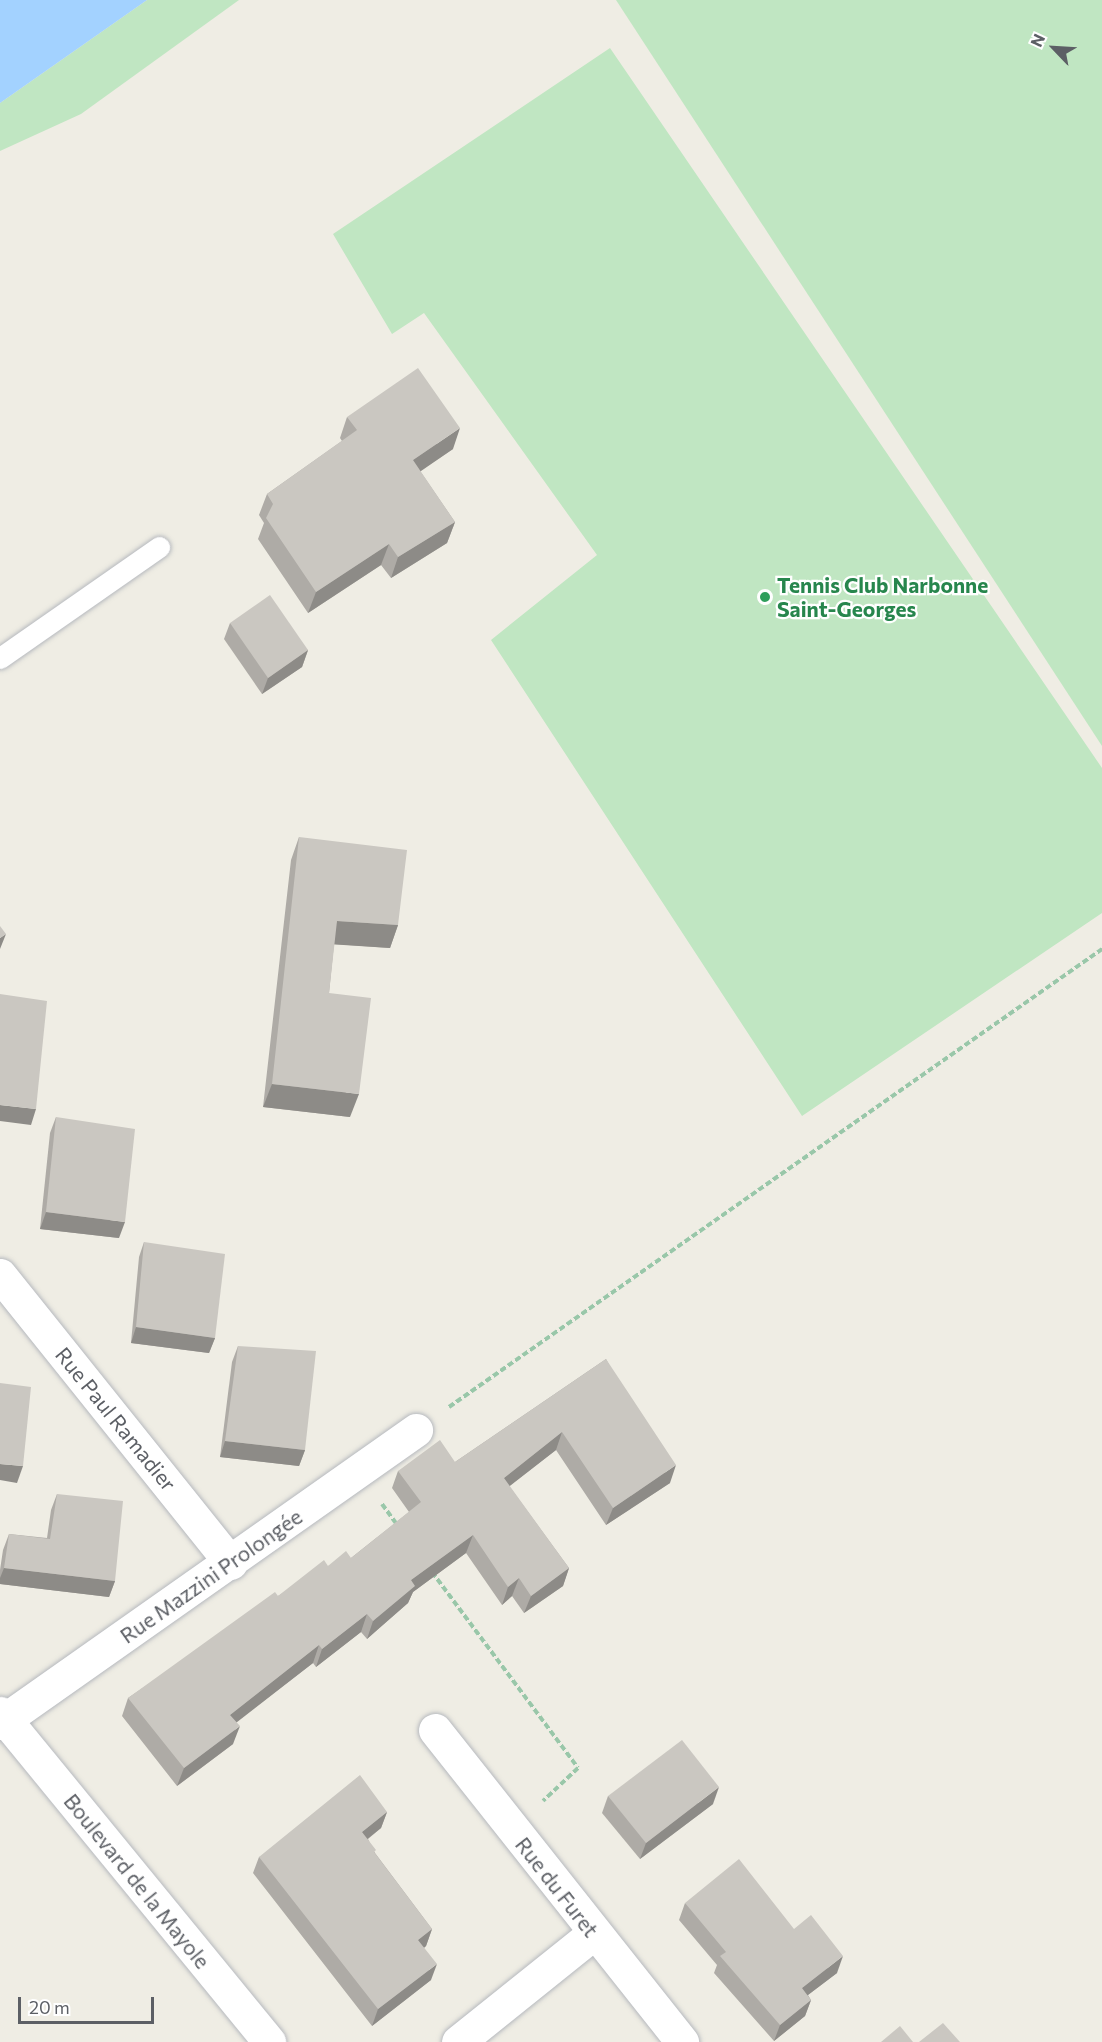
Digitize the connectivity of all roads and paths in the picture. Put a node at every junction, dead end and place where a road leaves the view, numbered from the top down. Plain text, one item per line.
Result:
1 (159, 547) dead end
2 (0, 658) edge
3 (1102, 949) edge
4 (0, 1275) edge
5 (416, 1430) joint
6 (358, 1472) junction
7 (400, 1529) edge
8 (231, 1563) junction
9 (429, 1567) edge
10 (2, 1718) edge
11 (435, 1730) dead end
12 (512, 1830) junction
13 (594, 1934) junction
14 (269, 2042) edge
15 (458, 2042) edge
16 (682, 2042) edge

1 - 2 lane
3 - 5 path
4 - 8 street, Rue Paul Ramadier
5 - 6 street, Rue Mazzini Prolongée
6 - 7 path
6 - 8 street, Rue Mazzini Prolongée
8 - 10 street, Rue Mazzini Prolongée
9 - 12 path
10 - 14 street, Boulevard de la Mayole
11 - 12 street, Rue du Furet
12 - 13 street, Rue du Furet
13 - 15 street
13 - 16 street, Rue du Furet

